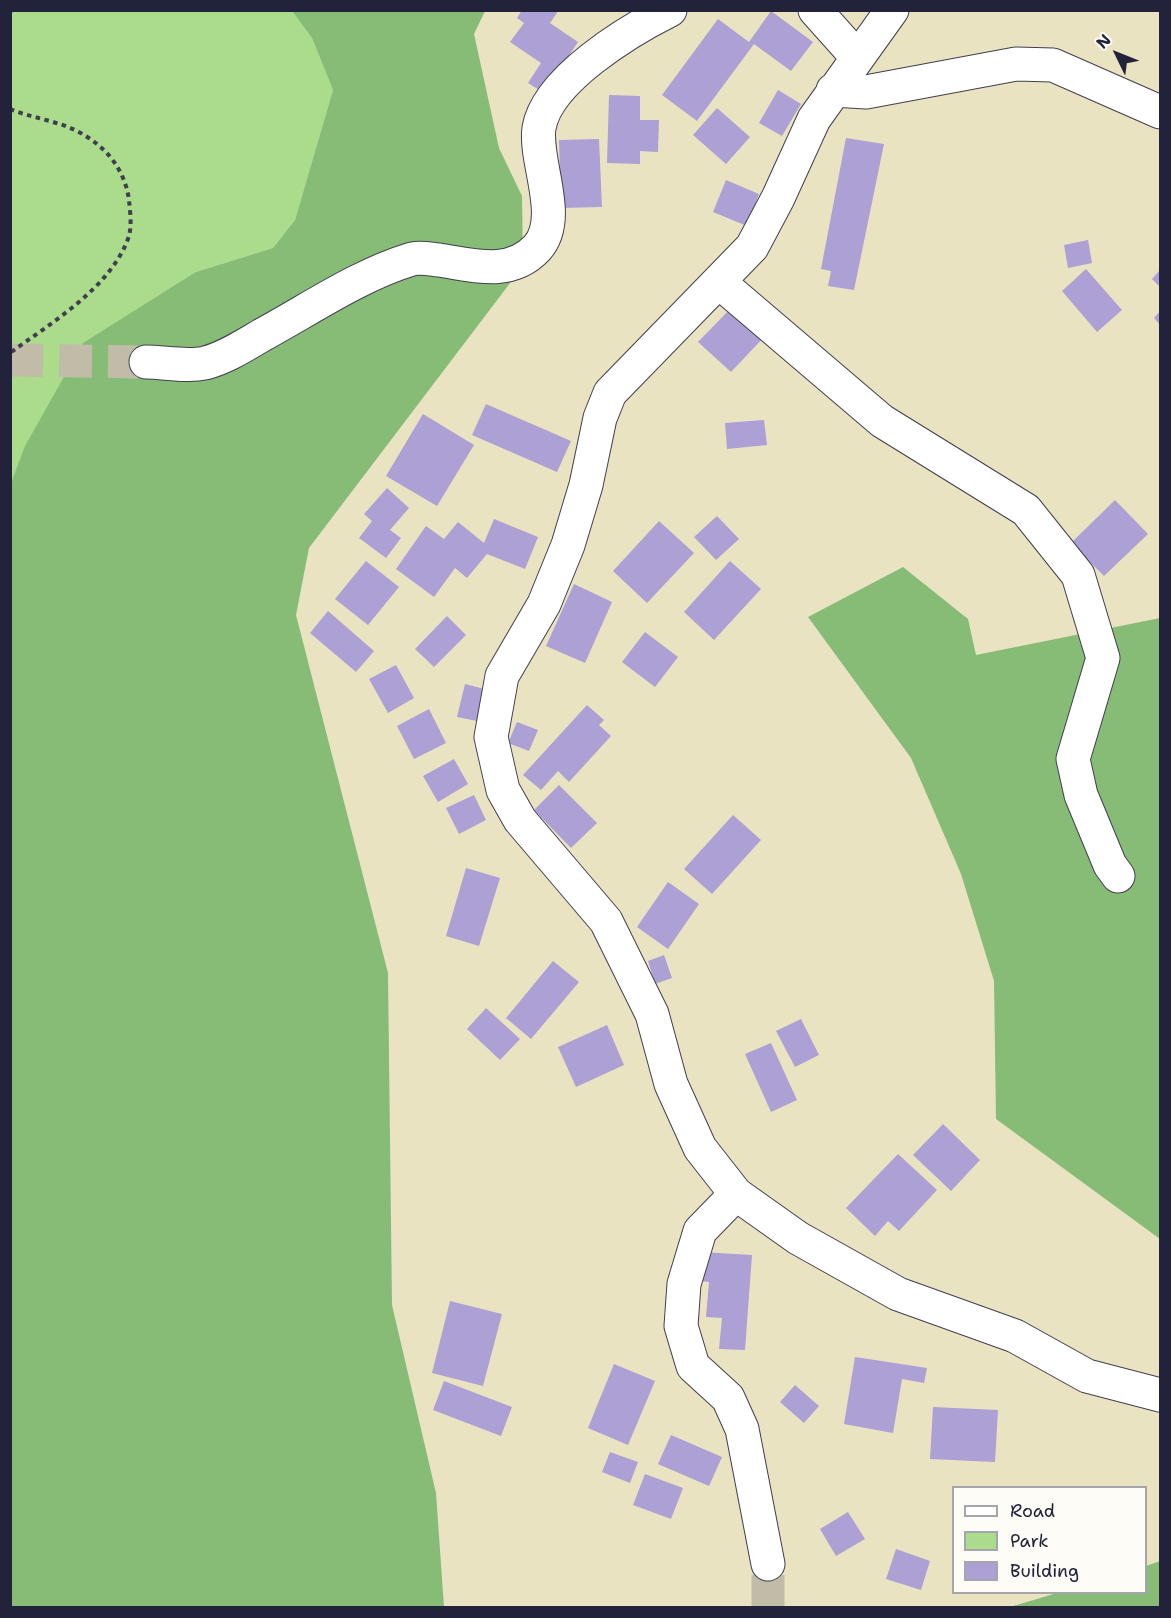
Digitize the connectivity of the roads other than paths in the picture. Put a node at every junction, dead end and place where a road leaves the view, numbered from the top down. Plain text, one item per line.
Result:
1 (670, 10) edge
2 (815, 10) edge
3 (892, 10) edge
4 (857, 57) junction
5 (833, 90) junction
6 (1161, 112) edge
7 (719, 282) junction
8 (146, 362) tunnel mouth
9 (1118, 876) dead end
10 (736, 1194) junction
11 (1161, 1395) edge
12 (768, 1564) tunnel mouth

1 - 8 street
2 - 4 street
3 - 4 street
4 - 5 street
5 - 6 street
5 - 7 street
7 - 9 street
7 - 10 street
10 - 11 street
10 - 12 street

